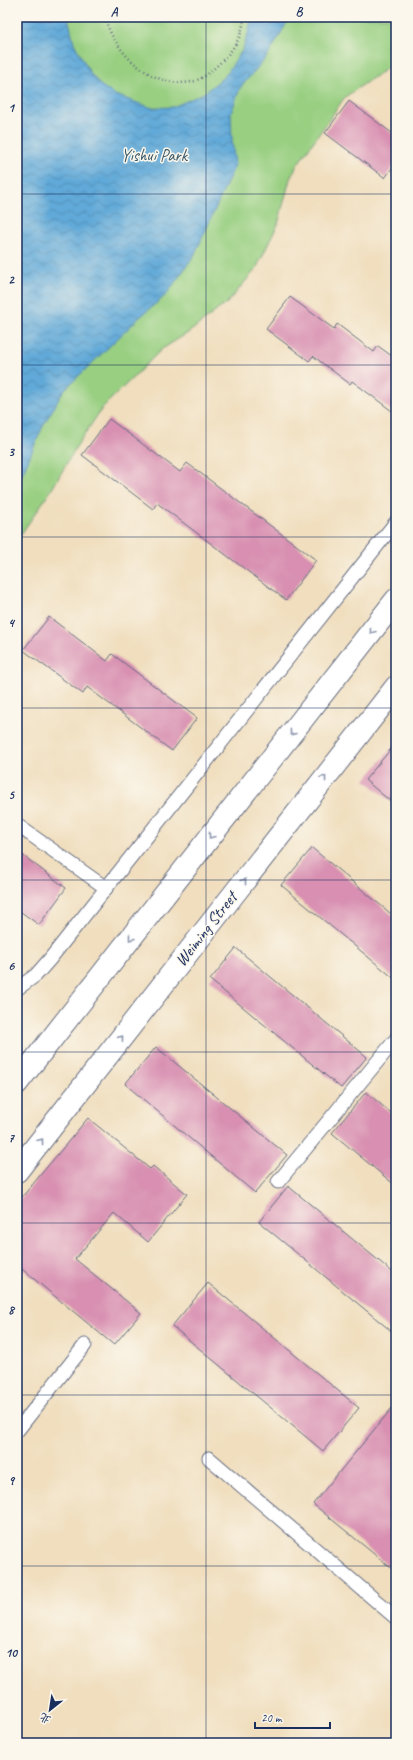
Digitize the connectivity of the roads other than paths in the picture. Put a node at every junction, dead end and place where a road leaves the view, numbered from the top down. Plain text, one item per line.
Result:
1 (396, 522) edge
2 (396, 600) edge
3 (396, 687) edge
4 (17, 825) edge
5 (106, 888) junction
6 (17, 989) edge
7 (396, 1039) edge
8 (17, 1083) edge
9 (17, 1172) edge
10 (278, 1182) dead end
11 (85, 1345) dead end
12 (17, 1431) edge
13 (209, 1458) dead end
14 (396, 1618) edge

1 - 5 lane
2 -> 8 street
9 -> 3 street, Weiming Street
4 - 5 lane
5 - 6 lane
7 - 10 lane
11 - 12 lane
13 - 14 lane

